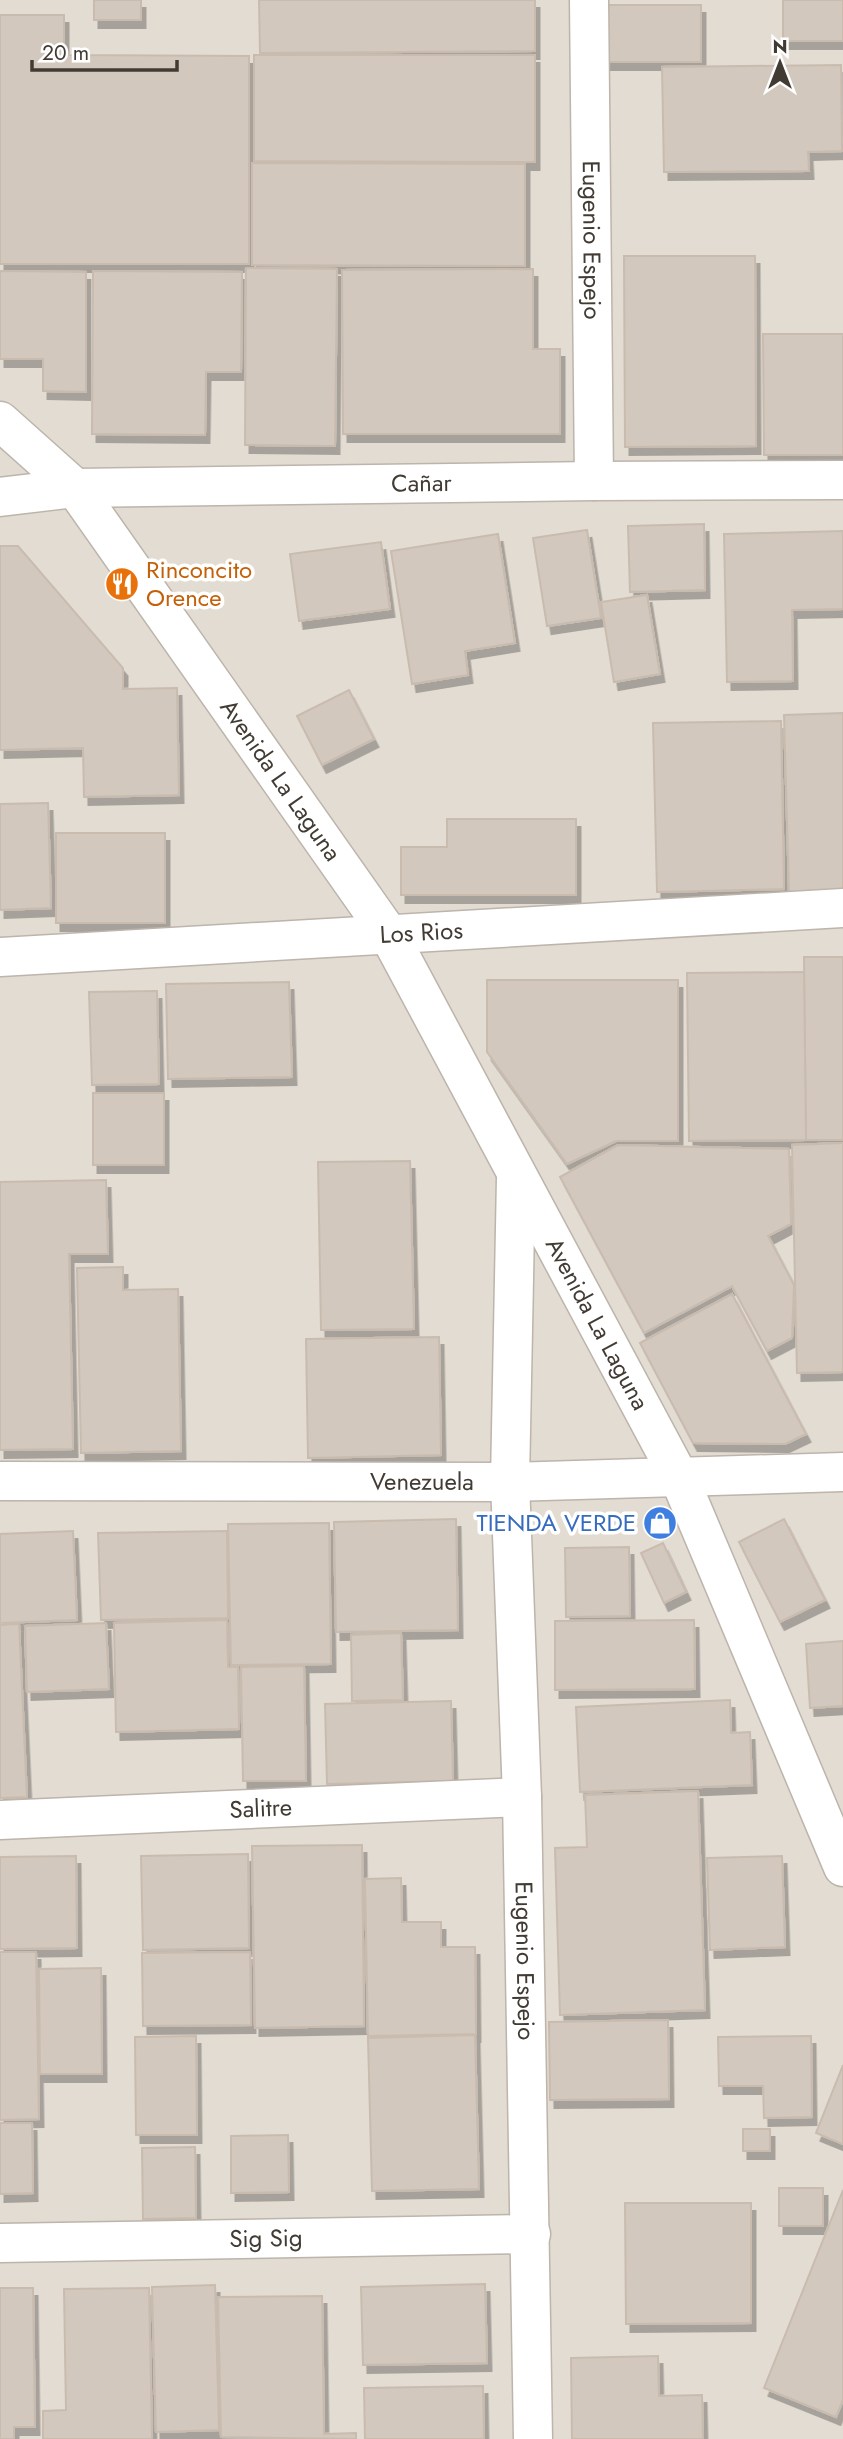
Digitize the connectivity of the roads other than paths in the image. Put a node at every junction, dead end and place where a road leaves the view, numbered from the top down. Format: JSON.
{"nodes":[{"id":1,"x":589,"y":0,"type":"edge"},
{"id":2,"x":0,"y":421,"type":"edge"},
{"id":3,"x":843,"y":480,"type":"edge"},
{"id":4,"x":594,"y":481,"type":"junction"},
{"id":5,"x":75,"y":488,"type":"junction"},
{"id":6,"x":0,"y":497,"type":"edge"},
{"id":7,"x":843,"y":908,"type":"edge"},
{"id":8,"x":388,"y":933,"type":"junction"},
{"id":9,"x":0,"y":957,"type":"edge"},
{"id":10,"x":516,"y":1175,"type":"junction"},
{"id":11,"x":843,"y":1472,"type":"edge"},
{"id":12,"x":678,"y":1475,"type":"junction"},
{"id":13,"x":0,"y":1480,"type":"edge"},
{"id":14,"x":510,"y":1482,"type":"junction"},
{"id":15,"x":522,"y":1797,"type":"junction"},
{"id":16,"x":0,"y":1820,"type":"edge"},
{"id":17,"x":843,"y":1867,"type":"edge"},
{"id":18,"x":530,"y":2234,"type":"junction"},
{"id":19,"x":0,"y":2243,"type":"edge"},
{"id":20,"x":533,"y":2439,"type":"edge"}],
"edges":[{"from":1,"to":4,"type":"street","name":"Eugenio Espejo"},
{"from":2,"to":5,"type":"street","name":"Avenida La Laguna"},
{"from":3,"to":4,"type":"street","name":"Cañar"},
{"from":4,"to":5,"type":"street","name":"Cañar"},
{"from":5,"to":6,"type":"street","name":"Cañar"},
{"from":5,"to":8,"type":"street","name":"Avenida La Laguna"},
{"from":7,"to":8,"type":"street","name":"Los Rios"},
{"from":8,"to":9,"type":"street","name":"Los Rios"},
{"from":8,"to":10,"type":"street","name":"Avenida La Laguna"},
{"from":10,"to":12,"type":"street","name":"Avenida La Laguna"},
{"from":10,"to":14,"type":"street","name":"Avenida La Laguna"},
{"from":11,"to":12,"type":"street","name":"Venezuela"},
{"from":12,"to":14,"type":"street","name":"Venezuela"},
{"from":12,"to":17,"type":"street","name":"Avenida La Laguna"},
{"from":13,"to":14,"type":"street","name":"Venezuela"},
{"from":14,"to":15,"type":"street","name":"Eugenio Espejo"},
{"from":15,"to":16,"type":"street","name":"Salitre"},
{"from":15,"to":18,"type":"street","name":"Eugenio Espejo"},
{"from":18,"to":19,"type":"street","name":"Sig Sig"},
{"from":18,"to":20,"type":"street","name":"Eugenio Espejo"}]}
